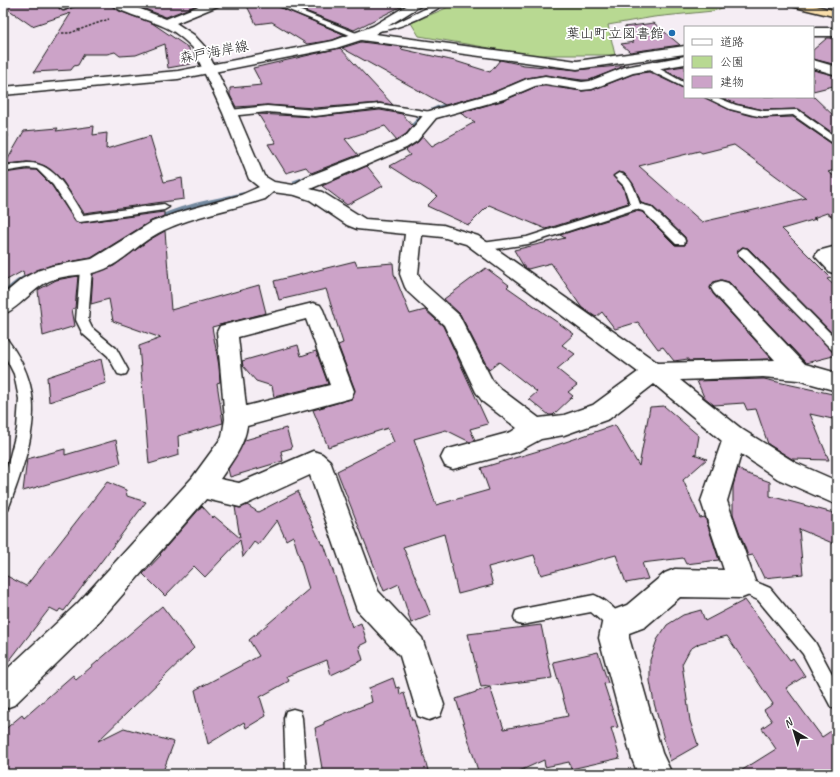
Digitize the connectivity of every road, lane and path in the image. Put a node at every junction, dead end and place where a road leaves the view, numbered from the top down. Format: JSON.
{"nodes":[{"id":1,"x":6,"y":3,"type":"edge"},
{"id":2,"x":78,"y":3,"type":"edge"},
{"id":3,"x":216,"y":3,"type":"edge"},
{"id":4,"x":275,"y":3,"type":"edge"},
{"id":5,"x":419,"y":3,"type":"edge"},
{"id":6,"x":442,"y":3,"type":"edge"},
{"id":7,"x":791,"y":3,"type":"edge"},
{"id":8,"x":3,"y":4,"type":"edge"},
{"id":9,"x":124,"y":7,"type":"edge"},
{"id":10,"x":63,"y":8,"type":"dead end"},
{"id":11,"x":837,"y":14,"type":"edge"},
{"id":12,"x":168,"y":22,"type":"junction"},
{"id":13,"x":377,"y":29,"type":"junction"},
{"id":14,"x":814,"y":32,"type":"edge"},
{"id":15,"x":837,"y":32,"type":"edge"},
{"id":16,"x":62,"y":33,"type":"dead end"},
{"id":17,"x":360,"y":36,"type":"junction"},
{"id":18,"x":684,"y":50,"type":"edge"},
{"id":19,"x":684,"y":60,"type":"edge"},
{"id":20,"x":814,"y":64,"type":"edge"},
{"id":21,"x":650,"y":66,"type":"junction"},
{"id":22,"x":210,"y":70,"type":"junction"},
{"id":23,"x":837,"y":71,"type":"edge"},
{"id":24,"x":684,"y":85,"type":"edge"},
{"id":25,"x":3,"y":91,"type":"edge"},
{"id":26,"x":711,"y":98,"type":"edge"},
{"id":27,"x":230,"y":113,"type":"junction"},
{"id":28,"x":426,"y":114,"type":"junction"},
{"id":29,"x":3,"y":133,"type":"edge"},
{"id":30,"x":3,"y":136,"type":"edge"},
{"id":31,"x":836,"y":141,"type":"dead end"},
{"id":32,"x":3,"y":169,"type":"edge"},
{"id":33,"x":619,"y":176,"type":"dead end"},
{"id":34,"x":270,"y":187,"type":"junction"},
{"id":35,"x":296,"y":190,"type":"junction"},
{"id":36,"x":636,"y":206,"type":"junction"},
{"id":37,"x":164,"y":207,"type":"dead end"},
{"id":38,"x":414,"y":229,"type":"junction"},
{"id":39,"x":680,"y":241,"type":"dead end"},
{"id":40,"x":482,"y":247,"type":"junction"},
{"id":41,"x":743,"y":252,"type":"dead end"},
{"id":42,"x":837,"y":252,"type":"edge"},
{"id":43,"x":837,"y":267,"type":"edge"},
{"id":44,"x":86,"y":269,"type":"junction"},
{"id":45,"x":721,"y":288,"type":"dead end"},
{"id":46,"x":6,"y":300,"type":"edge"},
{"id":47,"x":3,"y":342,"type":"edge"},
{"id":48,"x":837,"y":348,"type":"edge"},
{"id":49,"x":122,"y":370,"type":"dead end"},
{"id":50,"x":798,"y":371,"type":"junction"},
{"id":51,"x":654,"y":372,"type":"junction"},
{"id":52,"x":837,"y":382,"type":"edge"},
{"id":53,"x":236,"y":419,"type":"junction"},
{"id":54,"x":536,"y":429,"type":"junction"},
{"id":55,"x":735,"y":437,"type":"junction"},
{"id":56,"x":453,"y":458,"type":"dead end"},
{"id":57,"x":201,"y":486,"type":"junction"},
{"id":58,"x":837,"y":493,"type":"edge"},
{"id":59,"x":3,"y":504,"type":"edge"},
{"id":60,"x":742,"y":584,"type":"junction"},
{"id":61,"x":522,"y":617,"type":"dead end"},
{"id":62,"x":616,"y":623,"type":"junction"},
{"id":63,"x":3,"y":694,"type":"edge"},
{"id":64,"x":837,"y":701,"type":"edge"},
{"id":65,"x":429,"y":705,"type":"dead end"},
{"id":66,"x":293,"y":718,"type":"dead end"},
{"id":67,"x":296,"y":774,"type":"edge"},
{"id":68,"x":656,"y":774,"type":"edge"}],
"edges":[{"from":1,"to":8,"type":"lane"},
{"from":2,"to":10,"type":"lane"},
{"from":3,"to":12,"type":"street"},
{"from":4,"to":17,"type":"lane"},
{"from":5,"to":13,"type":"street","name":"森戸海岸線"},
{"from":6,"to":13,"type":"lane"},
{"from":7,"to":11,"type":"highway"},
{"from":9,"to":12,"type":"street"},
{"from":9,"to":16,"type":"path"},
{"from":12,"to":22,"type":"street"},
{"from":13,"to":17,"type":"street","name":"森戸海岸線"},
{"from":14,"to":15,"type":"street"},
{"from":17,"to":18,"type":"street"},
{"from":17,"to":22,"type":"street","name":"森戸海岸線"},
{"from":19,"to":21,"type":"street"},
{"from":20,"to":23,"type":"street"},
{"from":21,"to":24,"type":"lane"},
{"from":21,"to":28,"type":"street"},
{"from":22,"to":25,"type":"street","name":"森戸海岸線"},
{"from":22,"to":27,"type":"street"},
{"from":26,"to":31,"type":"lane"},
{"from":27,"to":28,"type":"lane"},
{"from":27,"to":34,"type":"street"},
{"from":28,"to":35,"type":"street"},
{"from":29,"to":30,"type":"lane"},
{"from":32,"to":37,"type":"lane"},
{"from":33,"to":36,"type":"lane"},
{"from":34,"to":35,"type":"street"},
{"from":34,"to":44,"type":"street"},
{"from":35,"to":38,"type":"street"},
{"from":36,"to":39,"type":"lane"},
{"from":36,"to":40,"type":"lane"},
{"from":38,"to":40,"type":"street"},
{"from":38,"to":54,"type":"street"},
{"from":40,"to":51,"type":"street"},
{"from":41,"to":48,"type":"lane"},
{"from":42,"to":43,"type":"street"},
{"from":44,"to":46,"type":"street"},
{"from":44,"to":49,"type":"lane"},
{"from":45,"to":50,"type":"street"},
{"from":47,"to":59,"type":"lane"},
{"from":50,"to":51,"type":"street"},
{"from":50,"to":52,"type":"street"},
{"from":51,"to":54,"type":"street"},
{"from":51,"to":55,"type":"street"},
{"from":53,"to":53,"type":"street"},
{"from":53,"to":57,"type":"street"},
{"from":54,"to":56,"type":"street"},
{"from":55,"to":58,"type":"street"},
{"from":55,"to":60,"type":"street"},
{"from":57,"to":63,"type":"street"},
{"from":57,"to":65,"type":"street"},
{"from":60,"to":62,"type":"street"},
{"from":60,"to":64,"type":"lane"},
{"from":61,"to":62,"type":"lane"},
{"from":62,"to":68,"type":"street"},
{"from":66,"to":67,"type":"lane"}]}
